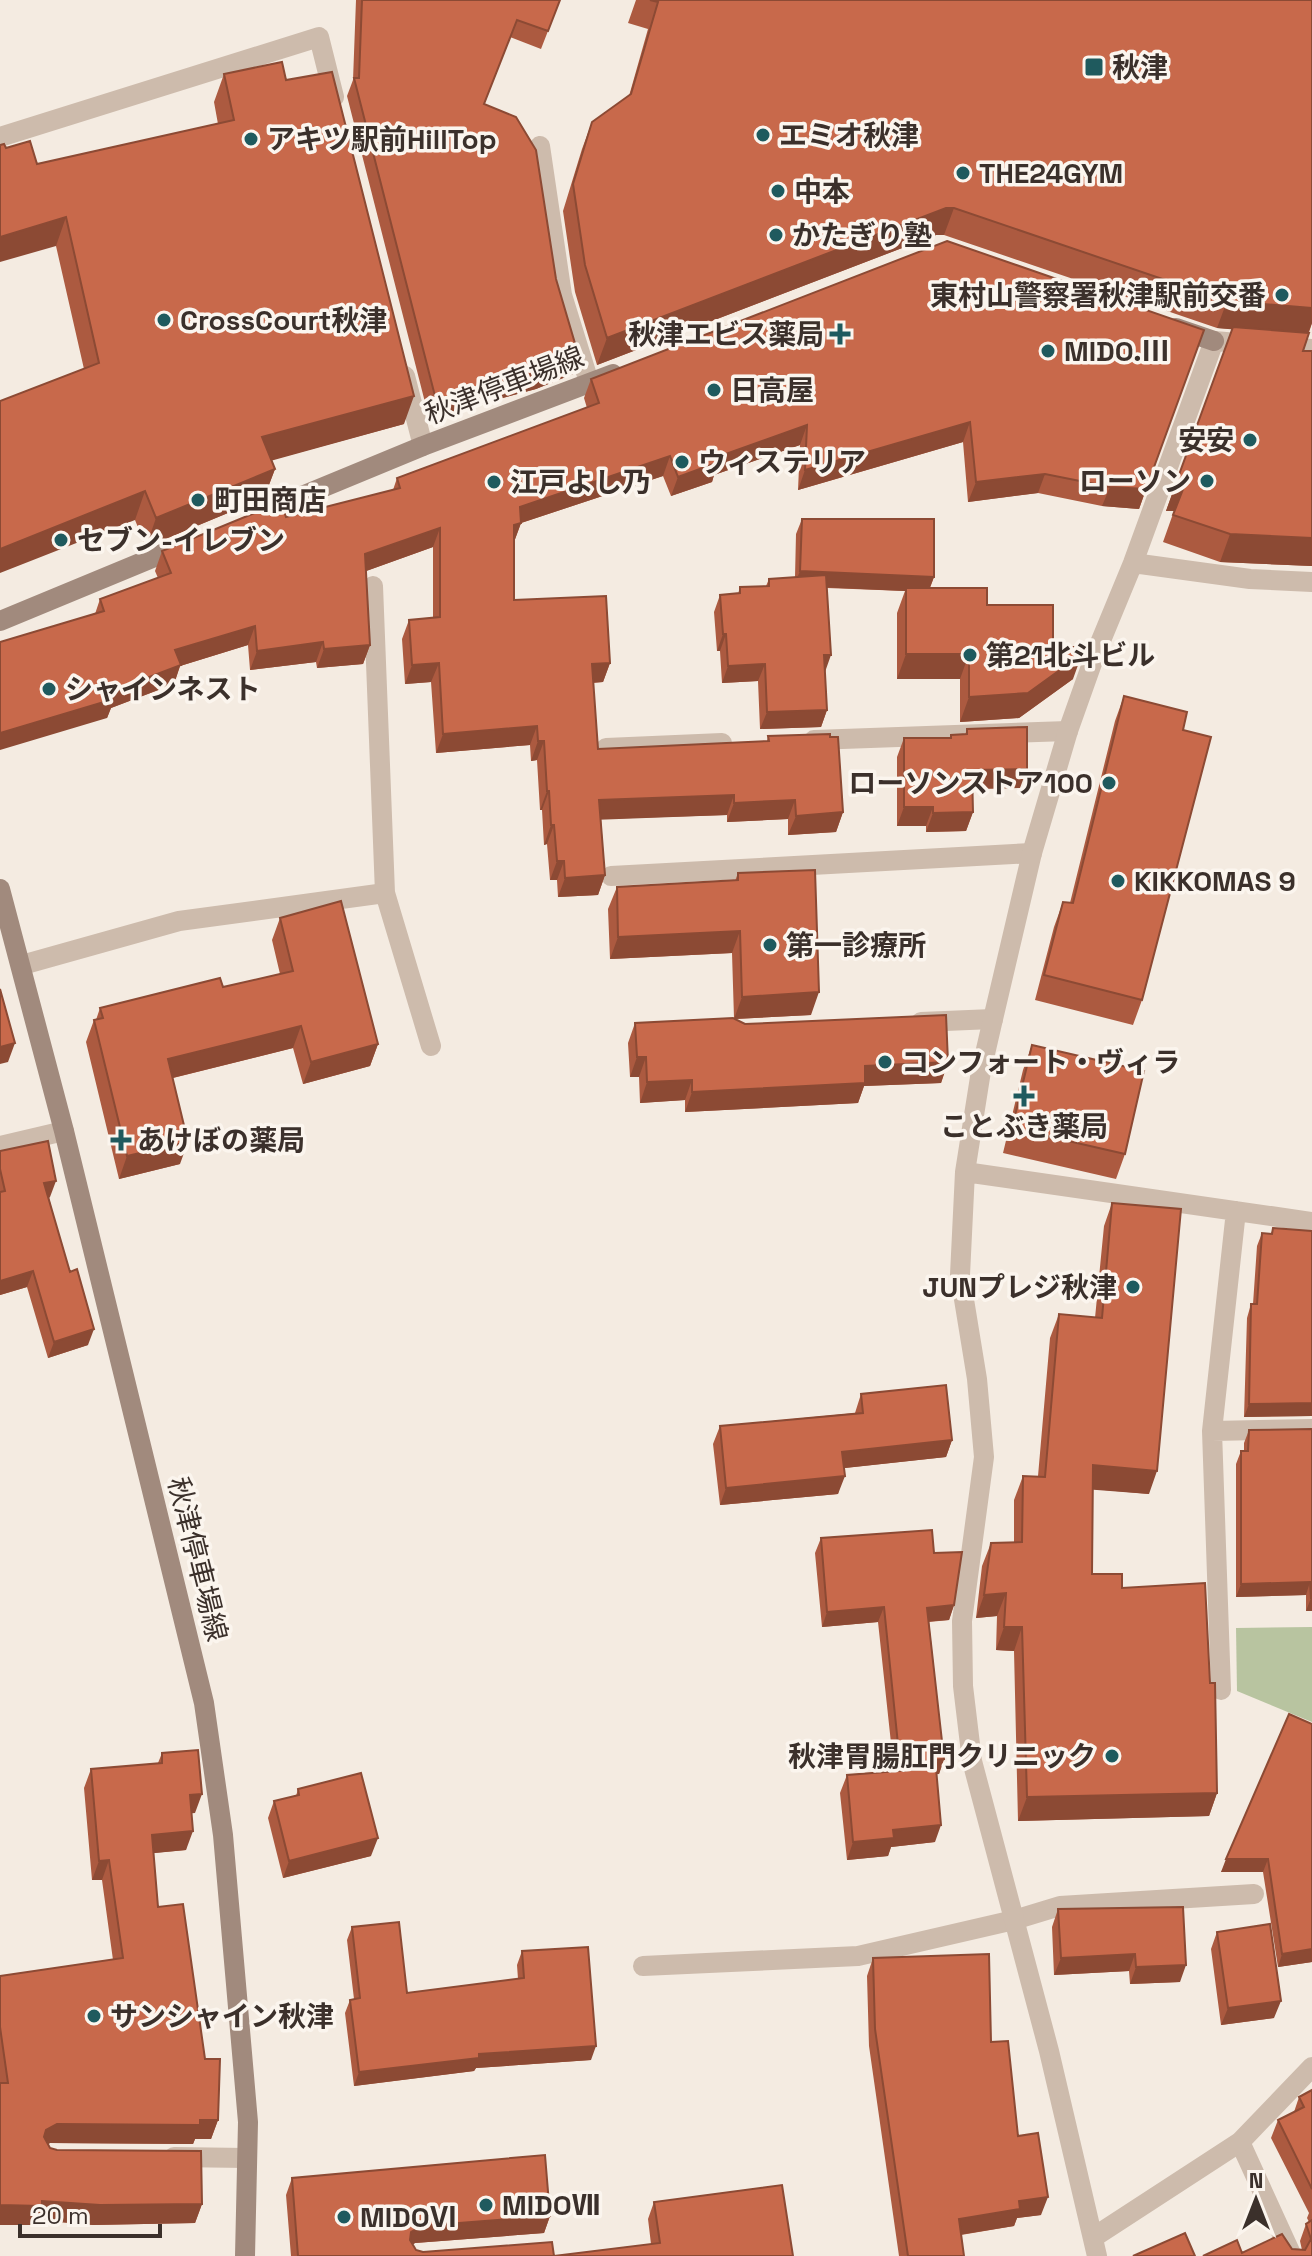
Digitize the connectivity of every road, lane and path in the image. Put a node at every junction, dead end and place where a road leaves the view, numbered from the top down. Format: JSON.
{"nodes":[{"id":1,"x":338,"y":113,"type":"edge"},
{"id":2,"x":0,"y":137,"type":"edge"},
{"id":3,"x":540,"y":146,"type":"dead end"},
{"id":4,"x":1154,"y":321,"type":"edge"},
{"id":5,"x":1214,"y":341,"type":"junction"},
{"id":6,"x":1312,"y":349,"type":"edge"},
{"id":7,"x":400,"y":355,"type":"edge"},
{"id":8,"x":631,"y":367,"type":"edge"},
{"id":9,"x":589,"y":382,"type":"junction"},
{"id":10,"x":423,"y":446,"type":"junction"},
{"id":11,"x":235,"y":524,"type":"edge"},
{"id":12,"x":206,"y":536,"type":"edge"},
{"id":13,"x":1133,"y":563,"type":"junction"},
{"id":14,"x":1312,"y":582,"type":"edge"},
{"id":15,"x":373,"y":586,"type":"dead end"},
{"id":16,"x":0,"y":621,"type":"edge"},
{"id":17,"x":1068,"y":731,"type":"junction"},
{"id":18,"x":797,"y":741,"type":"edge"},
{"id":19,"x":749,"y":742,"type":"edge"},
{"id":20,"x":606,"y":748,"type":"edge"},
{"id":21,"x":1032,"y":853,"type":"junction"},
{"id":22,"x":611,"y":876,"type":"dead end"},
{"id":23,"x":0,"y":889,"type":"edge"},
{"id":24,"x":385,"y":893,"type":"junction"},
{"id":25,"x":22,"y":965,"type":"junction"},
{"id":26,"x":993,"y":1019,"type":"junction"},
{"id":27,"x":903,"y":1023,"type":"edge"},
{"id":28,"x":431,"y":1046,"type":"dead end"},
{"id":29,"x":64,"y":1131,"type":"junction"},
{"id":30,"x":0,"y":1146,"type":"edge"},
{"id":31,"x":965,"y":1172,"type":"junction"},
{"id":32,"x":1236,"y":1211,"type":"junction"},
{"id":33,"x":1312,"y":1222,"type":"edge"},
{"id":34,"x":1312,"y":1429,"type":"edge"},
{"id":35,"x":1212,"y":1431,"type":"junction"},
{"id":36,"x":1221,"y":1690,"type":"dead end"},
{"id":37,"x":1254,"y":1894,"type":"dead end"},
{"id":38,"x":1014,"y":1920,"type":"junction"},
{"id":39,"x":643,"y":1966,"type":"dead end"},
{"id":40,"x":1312,"y":2067,"type":"edge"},
{"id":41,"x":1240,"y":2142,"type":"junction"},
{"id":42,"x":156,"y":2157,"type":"edge"},
{"id":43,"x":246,"y":2158,"type":"junction"},
{"id":44,"x":1096,"y":2247,"type":"edge"},
{"id":45,"x":245,"y":2256,"type":"edge"},
{"id":46,"x":1292,"y":2256,"type":"edge"}],
"edges":[{"from":1,"to":2,"type":"street"},
{"from":3,"to":9,"type":"street"},
{"from":4,"to":5,"type":"main road"},
{"from":5,"to":6,"type":"street"},
{"from":5,"to":13,"type":"street"},
{"from":7,"to":10,"type":"street"},
{"from":8,"to":9,"type":"main road","name":"秋津停車場線"},
{"from":9,"to":10,"type":"main road","name":"秋津停車場線"},
{"from":10,"to":11,"type":"main road","name":"秋津停車場線"},
{"from":12,"to":16,"type":"main road"},
{"from":13,"to":14,"type":"street"},
{"from":13,"to":17,"type":"street"},
{"from":15,"to":24,"type":"street"},
{"from":17,"to":18,"type":"street"},
{"from":17,"to":21,"type":"street"},
{"from":19,"to":20,"type":"street"},
{"from":21,"to":22,"type":"street"},
{"from":21,"to":26,"type":"street"},
{"from":23,"to":25,"type":"main road","name":"秋津停車場線"},
{"from":24,"to":25,"type":"street"},
{"from":24,"to":28,"type":"street"},
{"from":25,"to":29,"type":"main road","name":"秋津停車場線"},
{"from":26,"to":27,"type":"street"},
{"from":26,"to":31,"type":"street"},
{"from":29,"to":30,"type":"street"},
{"from":29,"to":43,"type":"main road","name":"秋津停車場線"},
{"from":31,"to":32,"type":"street"},
{"from":31,"to":38,"type":"street"},
{"from":32,"to":33,"type":"street"},
{"from":32,"to":35,"type":"street"},
{"from":34,"to":35,"type":"street"},
{"from":35,"to":36,"type":"street"},
{"from":37,"to":38,"type":"street"},
{"from":38,"to":39,"type":"street"},
{"from":38,"to":44,"type":"street"},
{"from":40,"to":41,"type":"street"},
{"from":41,"to":44,"type":"street"},
{"from":41,"to":46,"type":"street"},
{"from":42,"to":43,"type":"street"},
{"from":43,"to":45,"type":"main road","name":"秋津停車場線"}]}
